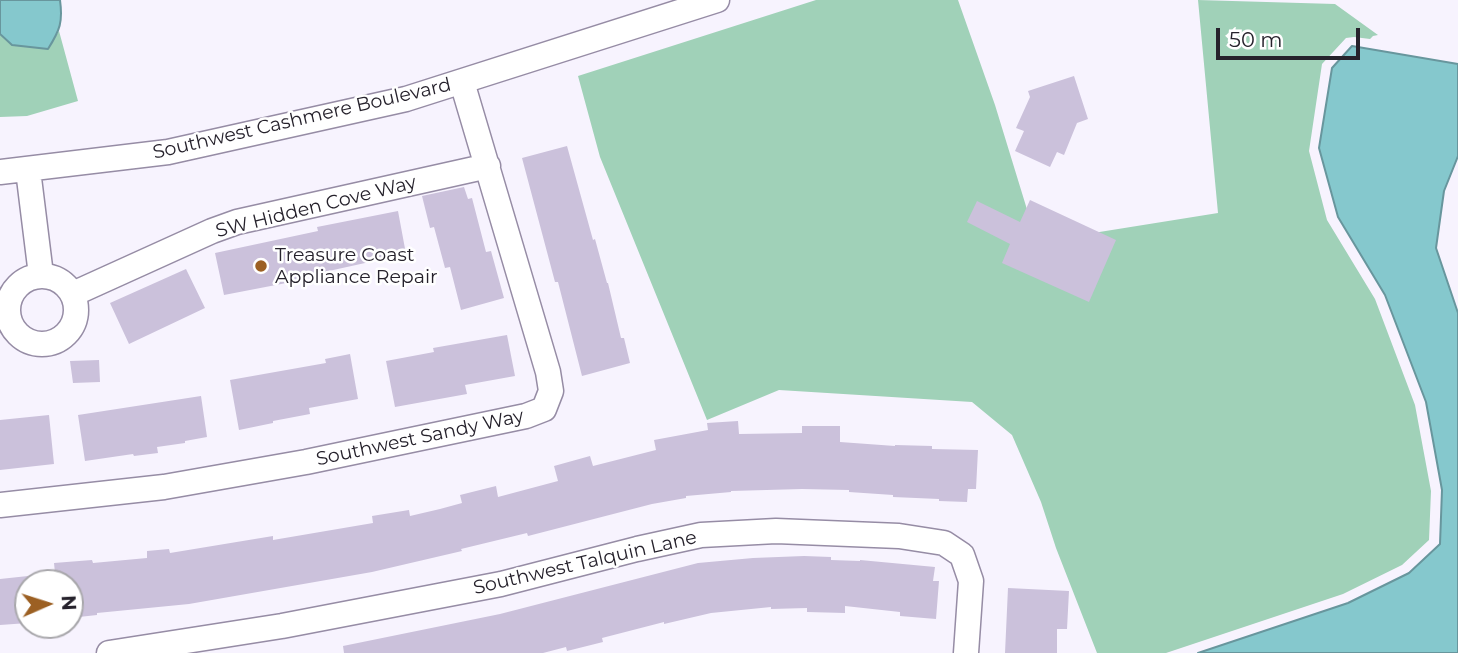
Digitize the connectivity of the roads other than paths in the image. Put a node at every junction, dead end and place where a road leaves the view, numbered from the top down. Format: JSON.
{"nodes":[{"id":1,"x":717,"y":0,"type":"edge"},
{"id":2,"x":462,"y":82,"type":"junction"},
{"id":3,"x":488,"y":166,"type":"junction"},
{"id":4,"x":28,"y":170,"type":"junction"},
{"id":5,"x":0,"y":172,"type":"edge"},
{"id":6,"x":41,"y":275,"type":"junction"},
{"id":7,"x":73,"y":294,"type":"junction"},
{"id":8,"x":4,"y":309,"type":"edge"},
{"id":9,"x":0,"y":505,"type":"edge"},
{"id":10,"x":109,"y":653,"type":"edge"},
{"id":11,"x":966,"y":653,"type":"edge"}],
"edges":[{"from":1,"to":2,"type":"street","name":"Southwest Cashmere Boulevard"},
{"from":2,"to":3,"type":"street","name":"Southwest Sandy Way"},
{"from":2,"to":4,"type":"street","name":"Southwest Cashmere Boulevard"},
{"from":3,"to":7,"type":"street","name":"SW Hidden Cove Way"},
{"from":3,"to":9,"type":"street","name":"Southwest Sandy Way"},
{"from":4,"to":5,"type":"street","name":"Southwest Cashmere Boulevard"},
{"from":4,"to":6,"type":"street"},
{"from":6,"to":7,"type":"street"},
{"from":6,"to":8,"type":"street"},
{"from":7,"to":8,"type":"street"},
{"from":10,"to":11,"type":"street","name":"Southwest Talquin Lane"}]}
